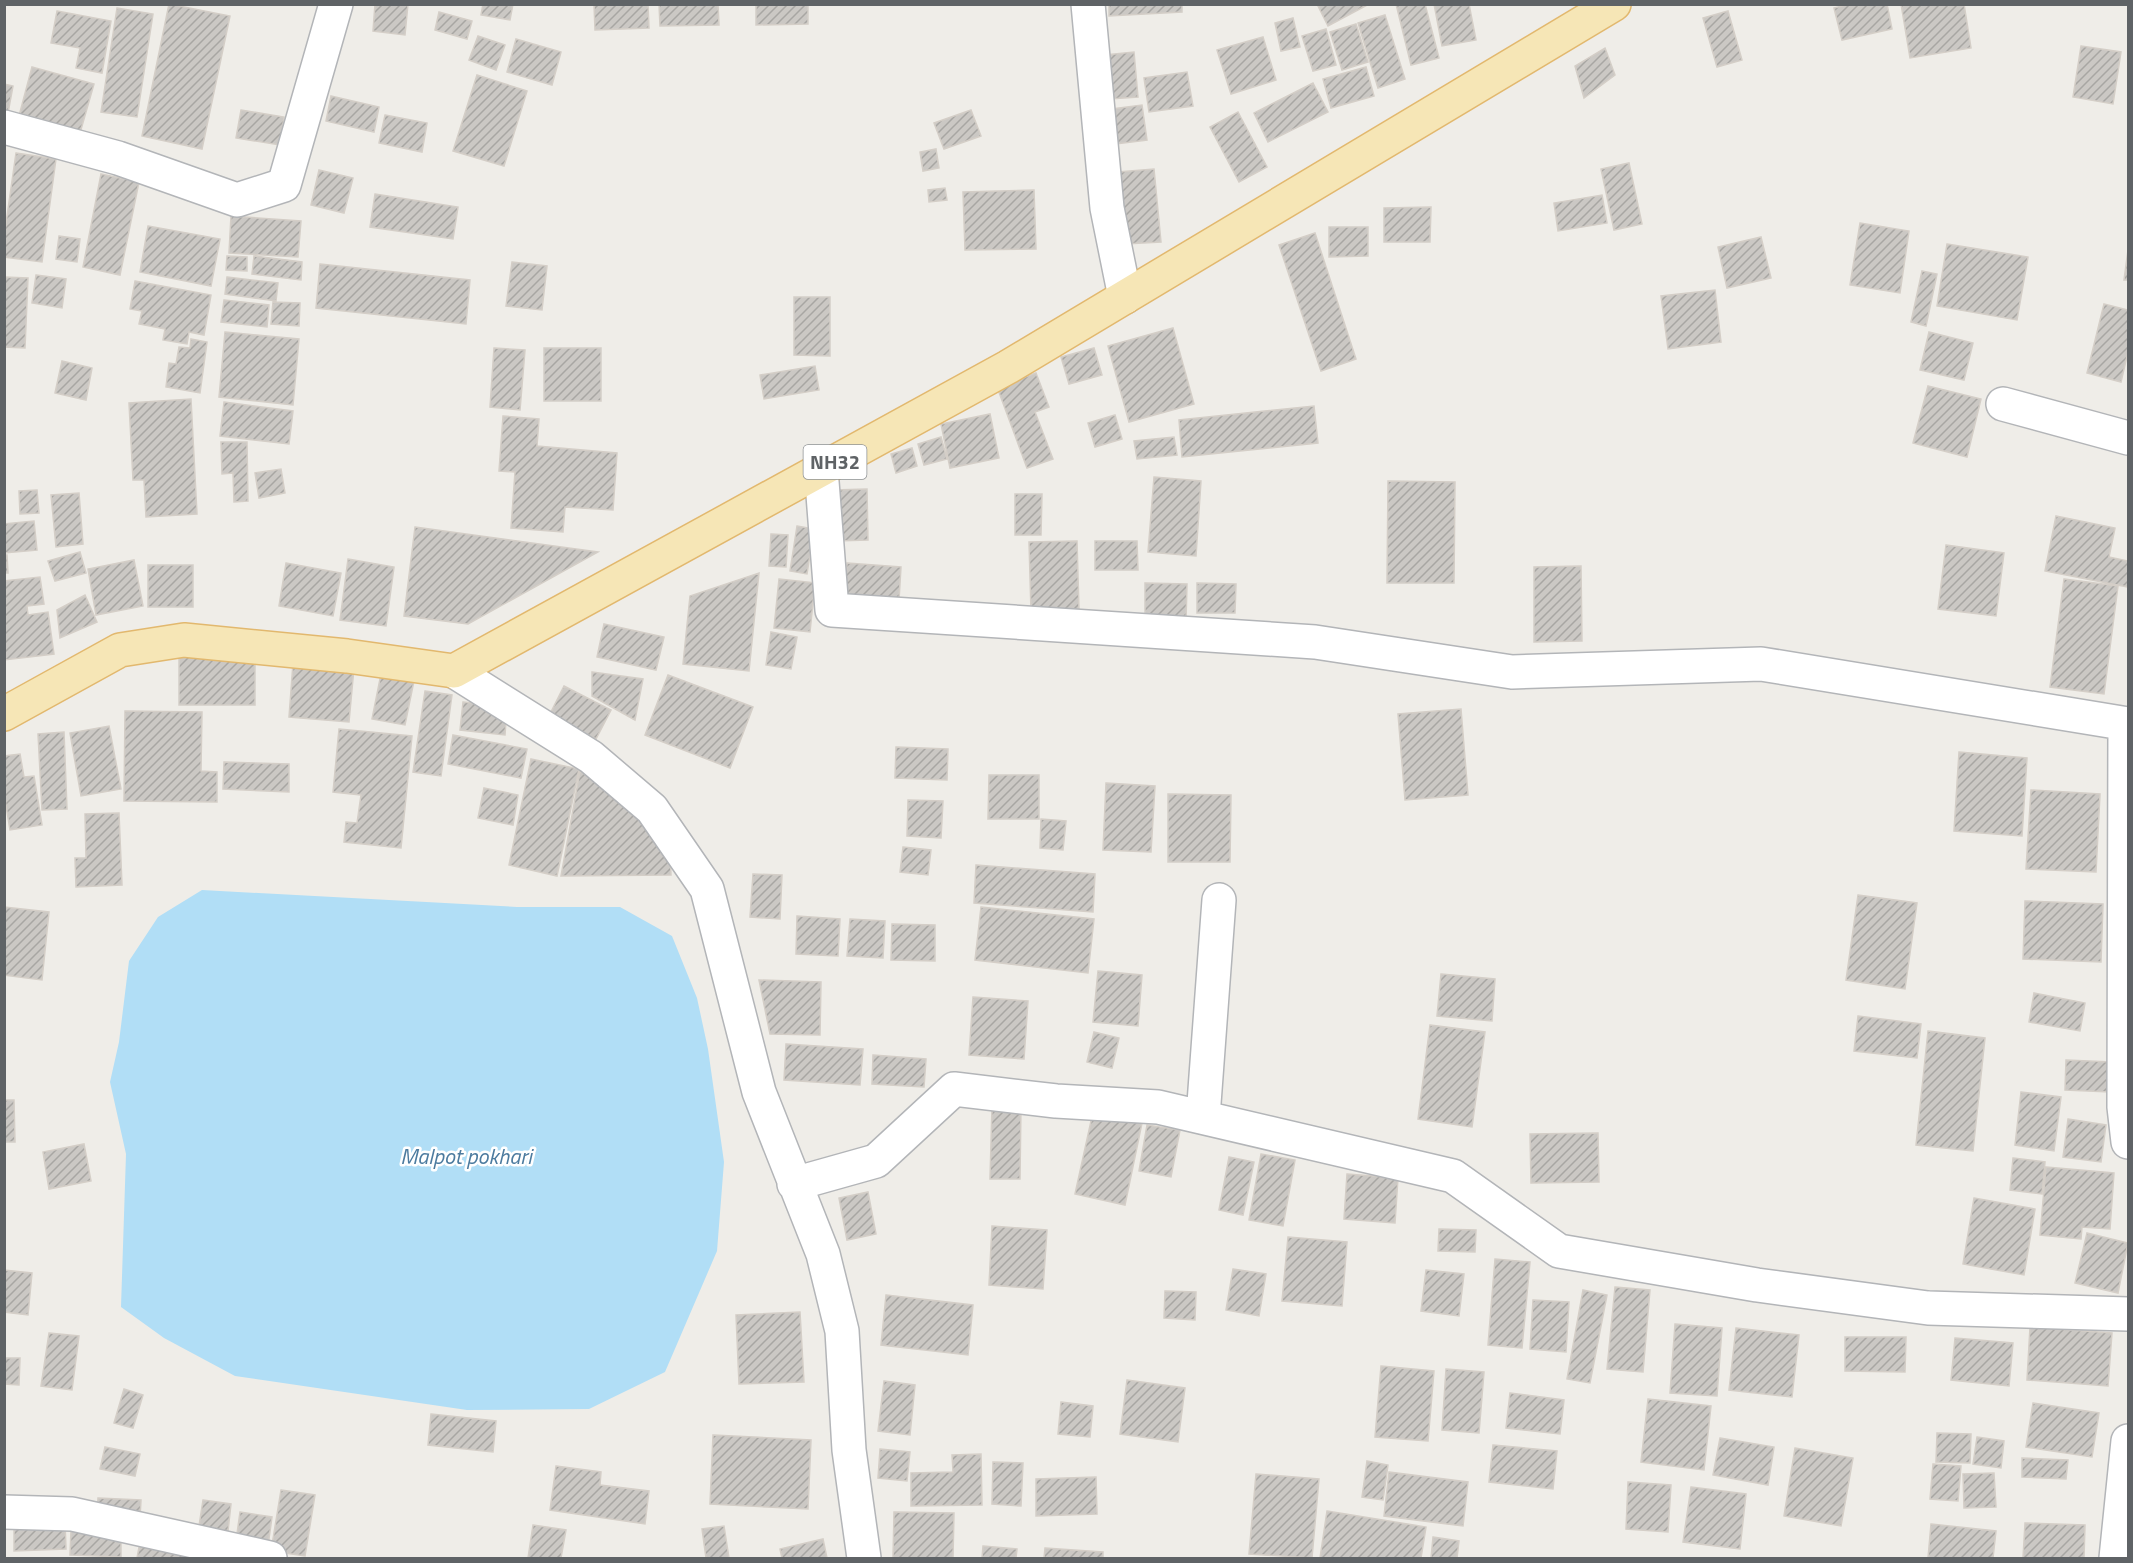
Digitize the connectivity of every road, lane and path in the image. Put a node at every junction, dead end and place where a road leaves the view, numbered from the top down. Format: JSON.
{"nodes":[{"id":1,"x":336,"y":4,"type":"edge"},
{"id":2,"x":1088,"y":4,"type":"edge"},
{"id":3,"x":1614,"y":4,"type":"edge"},
{"id":4,"x":4,"y":127,"type":"edge"},
{"id":5,"x":1125,"y":297,"type":"junction"},
{"id":6,"x":2003,"y":404,"type":"dead end"},
{"id":7,"x":2128,"y":438,"type":"edge"},
{"id":8,"x":821,"y":470,"type":"junction"},
{"id":9,"x":454,"y":671,"type":"junction"},
{"id":10,"x":4,"y":714,"type":"edge"},
{"id":11,"x":2127,"y":724,"type":"edge"},
{"id":12,"x":1219,"y":900,"type":"dead end"},
{"id":13,"x":1203,"y":1118,"type":"junction"},
{"id":14,"x":2128,"y":1142,"type":"edge"},
{"id":15,"x":794,"y":1184,"type":"junction"},
{"id":16,"x":2128,"y":1314,"type":"edge"},
{"id":17,"x":2128,"y":1441,"type":"edge"},
{"id":18,"x":4,"y":1512,"type":"edge"},
{"id":19,"x":270,"y":1558,"type":"edge"},
{"id":20,"x":864,"y":1558,"type":"edge"},
{"id":21,"x":2116,"y":1558,"type":"edge"}],
"edges":[{"from":1,"to":4,"type":"street"},
{"from":2,"to":5,"type":"street"},
{"from":3,"to":5,"type":"main road","number":"NH32"},
{"from":5,"to":8,"type":"main road","number":"NH32"},
{"from":6,"to":7,"type":"street"},
{"from":8,"to":9,"type":"main road","number":"NH32"},
{"from":8,"to":11,"type":"street"},
{"from":9,"to":10,"type":"main road"},
{"from":9,"to":15,"type":"street"},
{"from":11,"to":14,"type":"street"},
{"from":12,"to":13,"type":"street"},
{"from":13,"to":15,"type":"street"},
{"from":13,"to":16,"type":"street"},
{"from":15,"to":20,"type":"street"},
{"from":17,"to":21,"type":"street"},
{"from":18,"to":19,"type":"street"}]}
